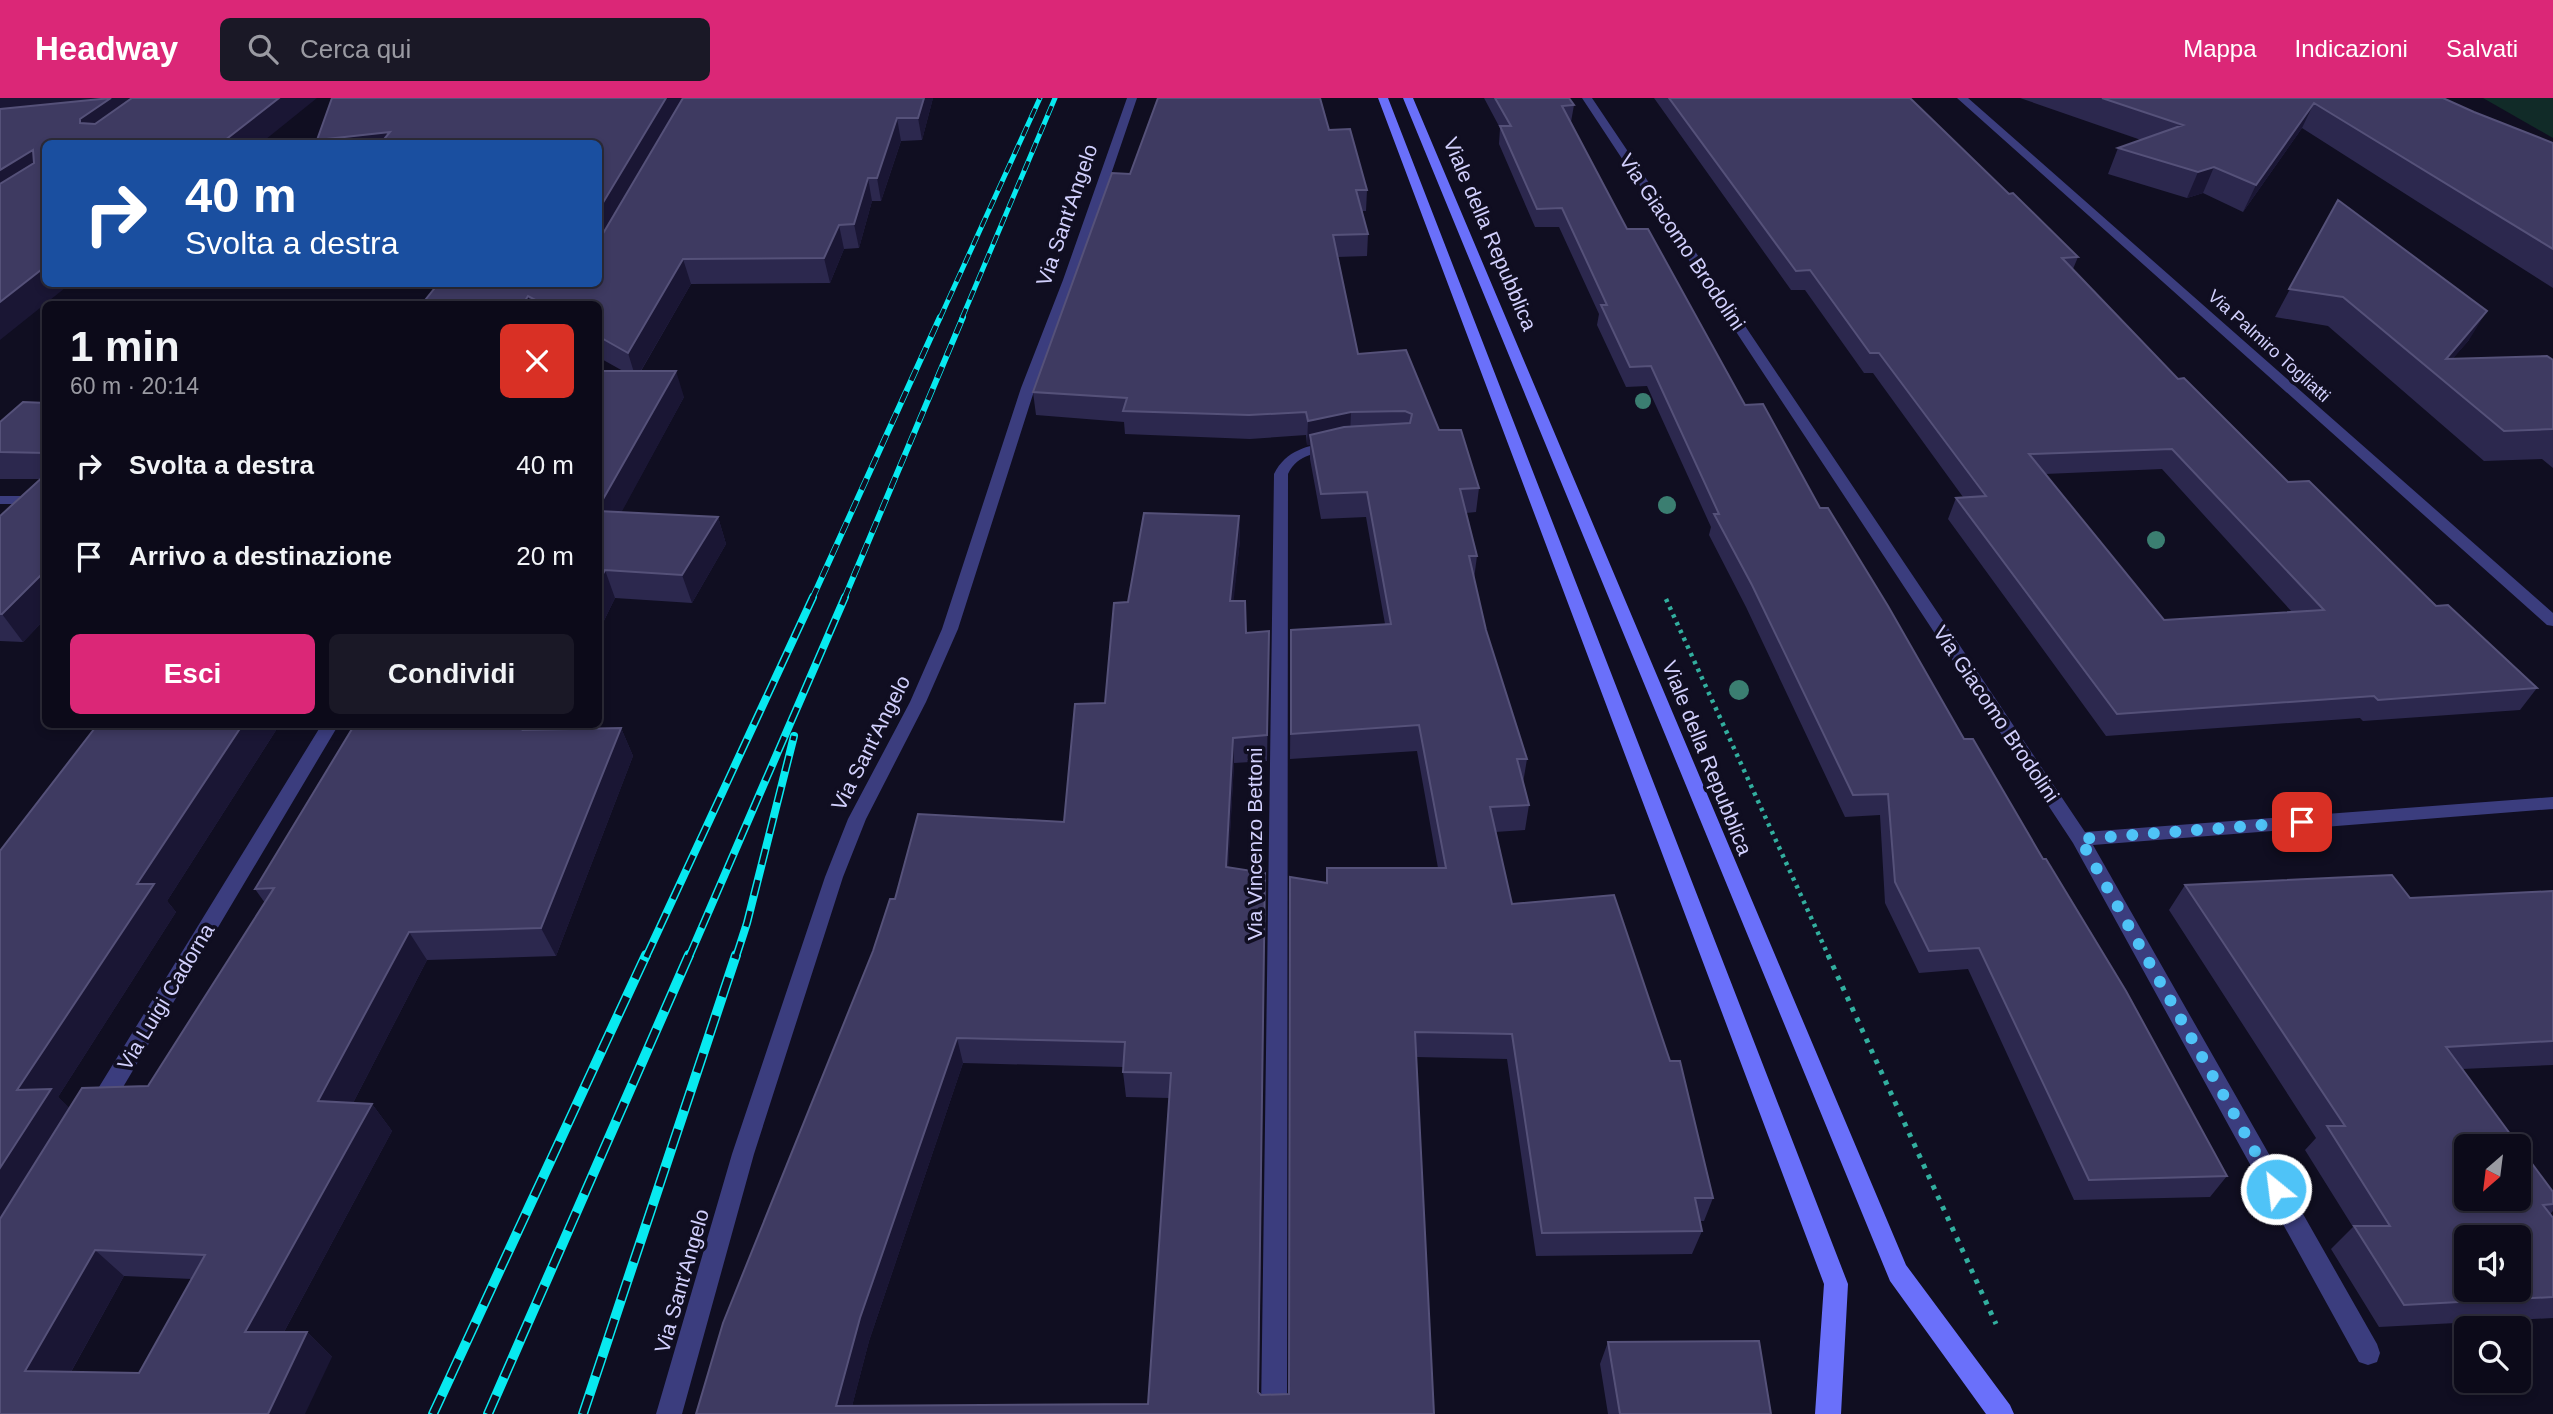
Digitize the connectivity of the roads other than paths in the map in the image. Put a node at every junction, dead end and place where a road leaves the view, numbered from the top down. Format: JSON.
{"nodes":[{"id":1,"x":1132,"y":98,"type":"edge"},
{"id":2,"x":1383,"y":98,"type":"edge"},
{"id":3,"x":1408,"y":98,"type":"edge"},
{"id":4,"x":1587,"y":98,"type":"edge"},
{"id":5,"x":1962,"y":98,"type":"edge"},
{"id":6,"x":1352,"y":445,"type":"edge"},
{"id":7,"x":0,"y":500,"type":"edge"},
{"id":8,"x":42,"y":500,"type":"edge"},
{"id":9,"x":2553,"y":621,"type":"edge"},
{"id":10,"x":329,"y":728,"type":"edge"},
{"id":11,"x":2553,"y":803,"type":"edge"},
{"id":12,"x":2080,"y":839,"type":"junction"},
{"id":13,"x":86,"y":1128,"type":"edge"},
{"id":14,"x":2368,"y":1353,"type":"dead end"},
{"id":15,"x":669,"y":1414,"type":"edge"},
{"id":16,"x":1273,"y":1414,"type":"edge"},
{"id":17,"x":1828,"y":1414,"type":"edge"},
{"id":18,"x":2001,"y":1414,"type":"edge"}],
"edges":[{"from":1,"to":15,"type":"street","name":"Via Sant'Angelo"},
{"from":2,"to":17,"type":"street"},
{"from":3,"to":18,"type":"street","name":"Viale della Repubblica"},
{"from":4,"to":12,"type":"street","name":"Via Giacomo Brodolini"},
{"from":5,"to":9,"type":"street","name":"Via Palmiro Togliatti"},
{"from":6,"to":16,"type":"street","name":"Via Vincenzo Bettoni"},
{"from":7,"to":8,"type":"street"},
{"from":10,"to":13,"type":"street","name":"Via Luigi Cadorna"},
{"from":11,"to":12,"type":"street"},
{"from":12,"to":14,"type":"street","name":"Via Giacomo Brodolini"}]}
